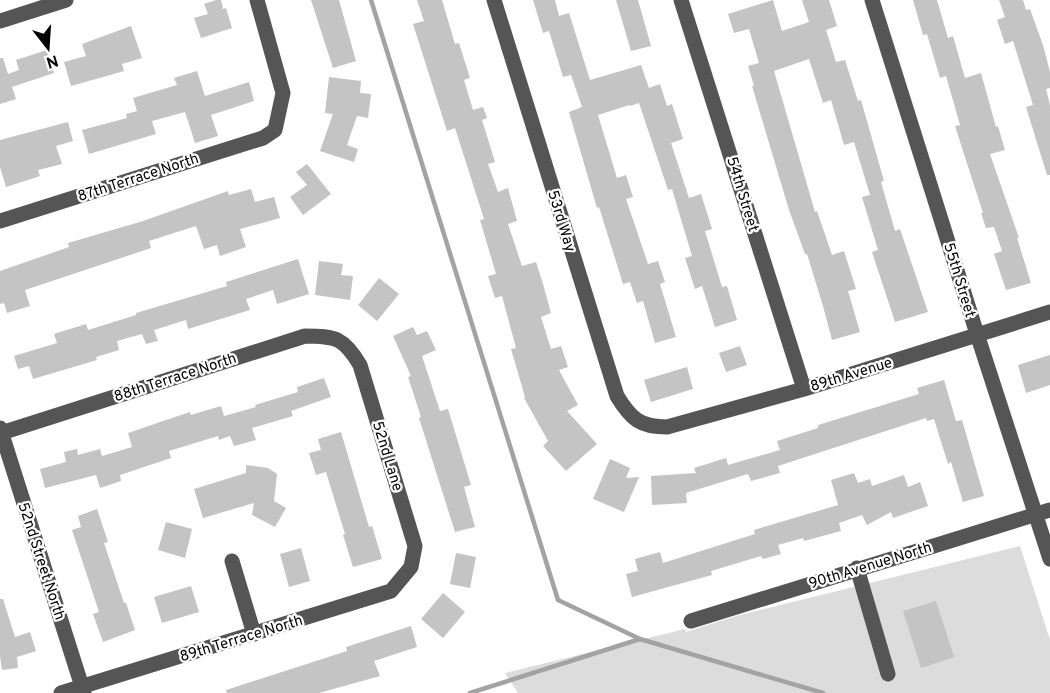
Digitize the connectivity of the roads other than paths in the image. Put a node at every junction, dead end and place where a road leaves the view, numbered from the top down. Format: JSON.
{"nodes":[{"id":1,"x":66,"y":0,"type":"edge"},
{"id":2,"x":257,"y":0,"type":"edge"},
{"id":3,"x":494,"y":0,"type":"edge"},
{"id":4,"x":681,"y":0,"type":"edge"},
{"id":5,"x":872,"y":0,"type":"edge"},
{"id":6,"x":0,"y":21,"type":"edge"},
{"id":7,"x":0,"y":221,"type":"edge"},
{"id":8,"x":1050,"y":312,"type":"edge"},
{"id":9,"x":976,"y":334,"type":"junction"},
{"id":10,"x":349,"y":346,"type":"joint"},
{"id":11,"x":804,"y":388,"type":"junction"},
{"id":12,"x":650,"y":428,"type":"joint"},
{"id":13,"x":1,"y":430,"type":"edge"},
{"id":14,"x":1043,"y":512,"type":"edge"},
{"id":15,"x":1050,"y":559,"type":"edge"},
{"id":16,"x":232,"y":561,"type":"dead end"},
{"id":17,"x":411,"y":567,"type":"joint"},
{"id":18,"x":857,"y":568,"type":"junction"},
{"id":19,"x":691,"y":621,"type":"dead end"},
{"id":20,"x":254,"y":634,"type":"junction"},
{"id":21,"x":888,"y":674,"type":"dead end"},
{"id":22,"x":83,"y":690,"type":"edge"},
{"id":23,"x":61,"y":693,"type":"edge"}],
"edges":[{"from":1,"to":6,"type":"street"},
{"from":2,"to":7,"type":"street","name":"87th Terrace North"},
{"from":3,"to":12,"type":"street","name":"53rd Way"},
{"from":4,"to":11,"type":"street","name":"54th Street"},
{"from":5,"to":9,"type":"street","name":"55th Street"},
{"from":8,"to":9,"type":"street","name":"89th Avenue"},
{"from":9,"to":11,"type":"street","name":"89th Avenue"},
{"from":9,"to":14,"type":"street","name":"55th Street"},
{"from":10,"to":13,"type":"street","name":"88th Terrace North"},
{"from":10,"to":17,"type":"street","name":"52nd Lane"},
{"from":11,"to":12,"type":"street","name":"89th Avenue"},
{"from":13,"to":22,"type":"street","name":"52nd Street North"},
{"from":14,"to":15,"type":"street","name":"55th Street"},
{"from":14,"to":18,"type":"street","name":"90th Avenue North"},
{"from":16,"to":20,"type":"street"},
{"from":17,"to":20,"type":"street","name":"89th Terrace North"},
{"from":18,"to":19,"type":"street","name":"90th Avenue North"},
{"from":18,"to":21,"type":"street"},
{"from":20,"to":22,"type":"street","name":"89th Terrace North"},
{"from":22,"to":23,"type":"street","name":"89th Terrace North"}]}
